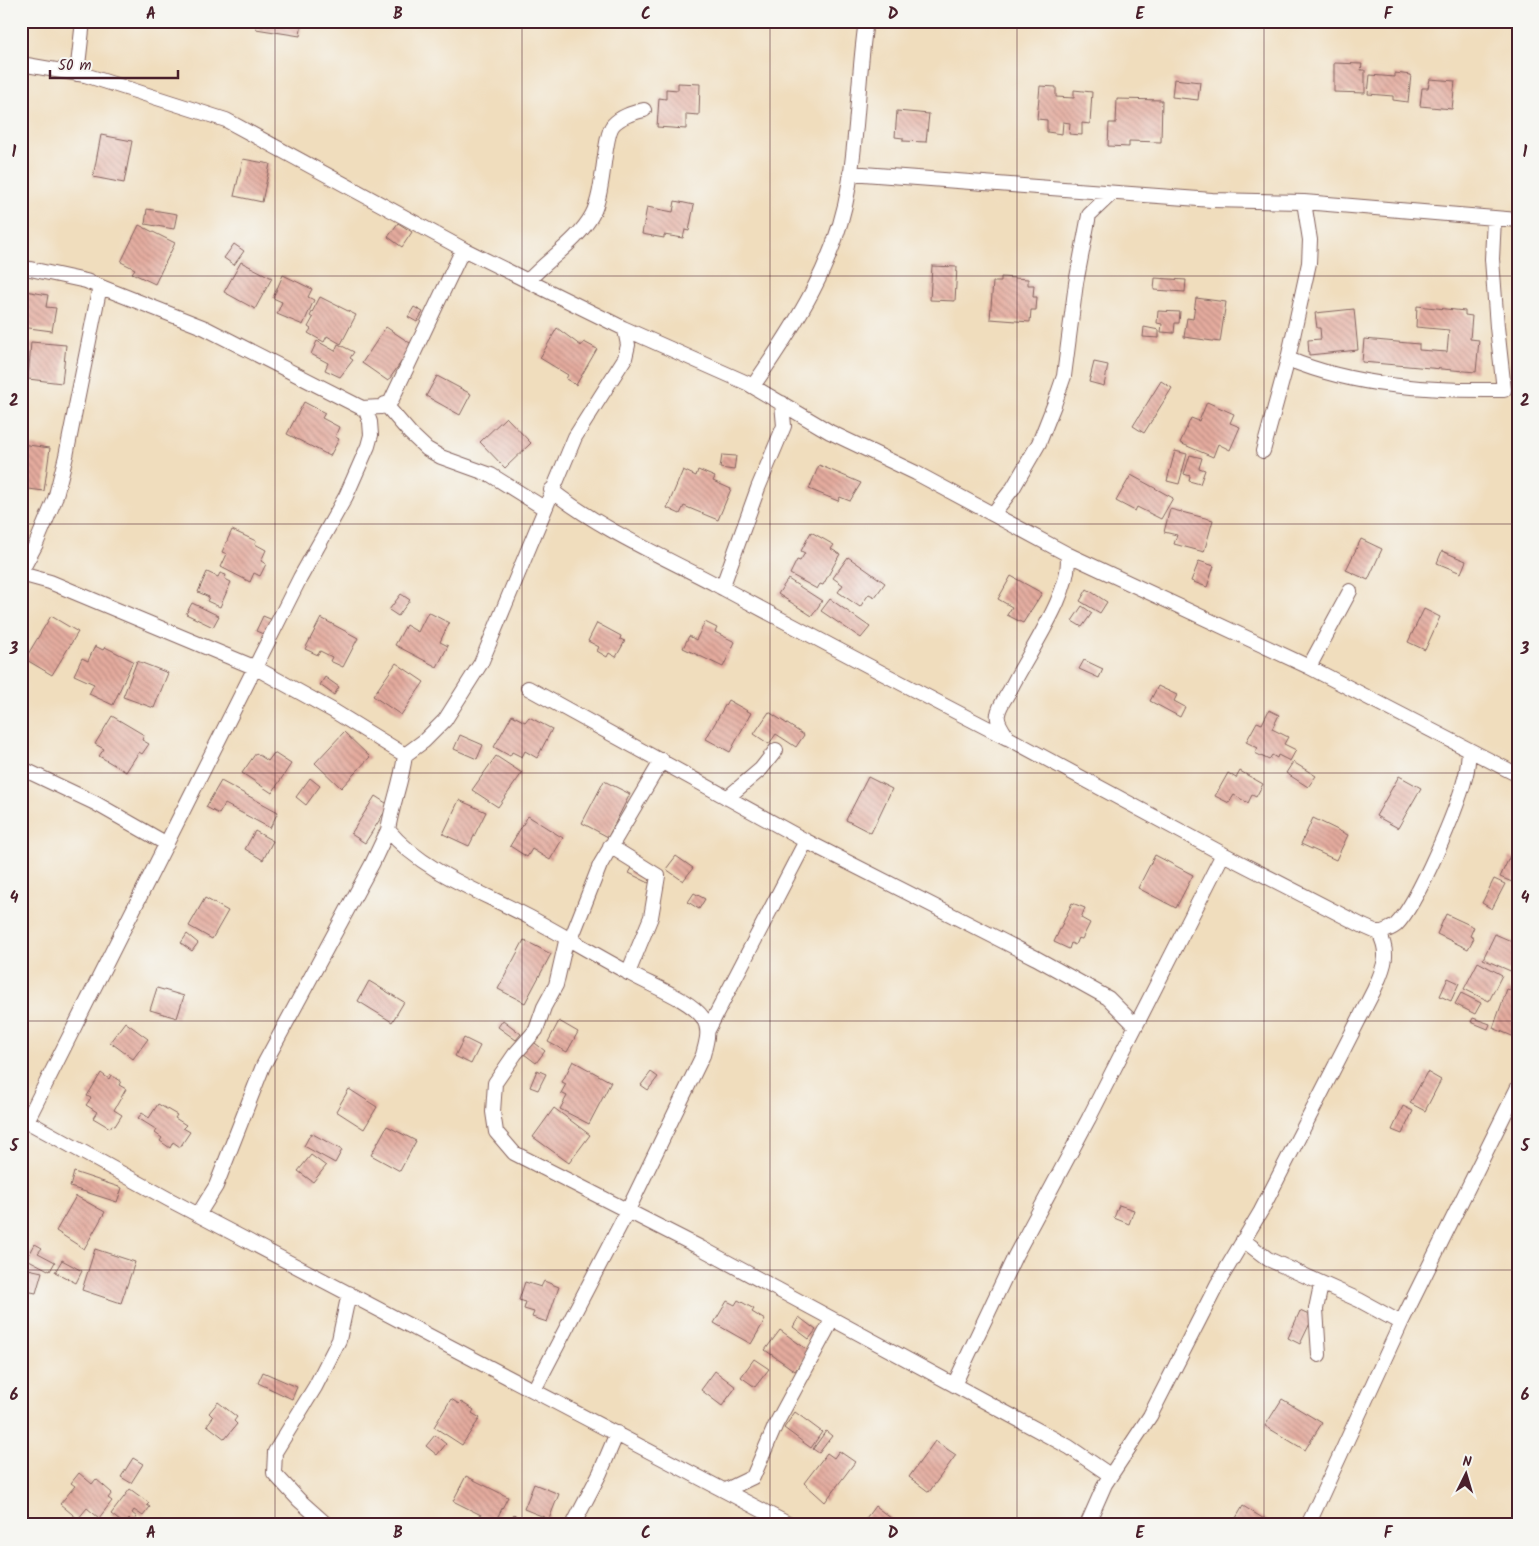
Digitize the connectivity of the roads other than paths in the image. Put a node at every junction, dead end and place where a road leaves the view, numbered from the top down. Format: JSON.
{"nodes":[{"id":1,"x":84,"y":21,"type":"edge"},
{"id":2,"x":866,"y":21,"type":"edge"},
{"id":3,"x":21,"y":64,"type":"edge"},
{"id":4,"x":77,"y":74,"type":"junction"},
{"id":5,"x":644,"y":110,"type":"dead end"},
{"id":6,"x":850,"y":173,"type":"junction"},
{"id":7,"x":1112,"y":193,"type":"junction"},
{"id":8,"x":1304,"y":202,"type":"junction"},
{"id":9,"x":1494,"y":218,"type":"junction"},
{"id":10,"x":1518,"y":220,"type":"edge"},
{"id":11,"x":464,"y":249,"type":"junction"},
{"id":12,"x":21,"y":267,"type":"edge"},
{"id":13,"x":528,"y":281,"type":"junction"},
{"id":14,"x":100,"y":286,"type":"junction"},
{"id":15,"x":625,"y":330,"type":"junction"},
{"id":16,"x":1288,"y":359,"type":"junction"},
{"id":17,"x":753,"y":386,"type":"junction"},
{"id":18,"x":782,"y":403,"type":"junction"},
{"id":19,"x":385,"y":404,"type":"junction"},
{"id":20,"x":365,"y":408,"type":"junction"},
{"id":21,"x":1263,"y":451,"type":"dead end"},
{"id":22,"x":552,"y":490,"type":"junction"},
{"id":23,"x":544,"y":508,"type":"junction"},
{"id":24,"x":993,"y":514,"type":"junction"},
{"id":25,"x":1067,"y":554,"type":"junction"},
{"id":26,"x":21,"y":573,"type":"edge"},
{"id":27,"x":722,"y":588,"type":"junction"},
{"id":28,"x":1350,"y":591,"type":"dead end"},
{"id":29,"x":1309,"y":667,"type":"junction"},
{"id":30,"x":256,"y":668,"type":"junction"},
{"id":31,"x":528,"y":688,"type":"dead end"},
{"id":32,"x":1008,"y":738,"type":"junction"},
{"id":33,"x":776,"y":750,"type":"dead end"},
{"id":34,"x":1469,"y":751,"type":"junction"},
{"id":35,"x":405,"y":755,"type":"junction"},
{"id":36,"x":662,"y":760,"type":"junction"},
{"id":37,"x":21,"y":768,"type":"edge"},
{"id":38,"x":1518,"y":775,"type":"edge"},
{"id":39,"x":727,"y":798,"type":"junction"},
{"id":40,"x":388,"y":830,"type":"junction"},
{"id":41,"x":806,"y":840,"type":"junction"},
{"id":42,"x":167,"y":844,"type":"junction"},
{"id":43,"x":610,"y":846,"type":"junction"},
{"id":44,"x":1223,"y":854,"type":"junction"},
{"id":45,"x":1379,"y":933,"type":"junction"},
{"id":46,"x":569,"y":938,"type":"junction"},
{"id":47,"x":628,"y":973,"type":"junction"},
{"id":48,"x":1135,"y":1025,"type":"junction"},
{"id":49,"x":708,"y":1030,"type":"junction"},
{"id":50,"x":1518,"y":1087,"type":"edge"},
{"id":51,"x":24,"y":1120,"type":"edge"},
{"id":52,"x":628,"y":1210,"type":"junction"},
{"id":53,"x":198,"y":1215,"type":"junction"},
{"id":54,"x":1243,"y":1240,"type":"junction"},
{"id":55,"x":1321,"y":1285,"type":"junction"},
{"id":56,"x":349,"y":1293,"type":"junction"},
{"id":57,"x":832,"y":1320,"type":"junction"},
{"id":58,"x":1401,"y":1323,"type":"junction"},
{"id":59,"x":1319,"y":1355,"type":"dead end"},
{"id":60,"x":954,"y":1385,"type":"junction"},
{"id":61,"x":534,"y":1390,"type":"junction"},
{"id":62,"x":617,"y":1433,"type":"junction"},
{"id":63,"x":1110,"y":1475,"type":"junction"},
{"id":64,"x":726,"y":1490,"type":"junction"},
{"id":65,"x":761,"y":1509,"type":"junction"},
{"id":66,"x":327,"y":1525,"type":"edge"},
{"id":67,"x":573,"y":1525,"type":"edge"},
{"id":68,"x":764,"y":1525,"type":"edge"},
{"id":69,"x":790,"y":1525,"type":"edge"},
{"id":70,"x":1087,"y":1525,"type":"edge"},
{"id":71,"x":1308,"y":1525,"type":"edge"}],
"edges":[{"from":1,"to":4,"type":"street"},
{"from":2,"to":6,"type":"street"},
{"from":3,"to":4,"type":"street"},
{"from":4,"to":11,"type":"street"},
{"from":5,"to":13,"type":"street"},
{"from":6,"to":7,"type":"street"},
{"from":6,"to":17,"type":"street"},
{"from":7,"to":8,"type":"street"},
{"from":7,"to":24,"type":"street"},
{"from":8,"to":9,"type":"street"},
{"from":8,"to":16,"type":"street"},
{"from":9,"to":10,"type":"street"},
{"from":9,"to":16,"type":"street"},
{"from":11,"to":13,"type":"street"},
{"from":11,"to":19,"type":"street"},
{"from":12,"to":14,"type":"street"},
{"from":13,"to":15,"type":"street"},
{"from":14,"to":20,"type":"street"},
{"from":14,"to":26,"type":"street"},
{"from":15,"to":17,"type":"street"},
{"from":15,"to":22,"type":"street"},
{"from":16,"to":21,"type":"street"},
{"from":17,"to":18,"type":"street"},
{"from":18,"to":24,"type":"street"},
{"from":18,"to":27,"type":"street"},
{"from":19,"to":20,"type":"street"},
{"from":19,"to":23,"type":"street"},
{"from":20,"to":30,"type":"street"},
{"from":22,"to":23,"type":"street"},
{"from":22,"to":27,"type":"street"},
{"from":23,"to":35,"type":"street"},
{"from":24,"to":25,"type":"street"},
{"from":25,"to":29,"type":"street"},
{"from":25,"to":32,"type":"street"},
{"from":26,"to":30,"type":"street"},
{"from":27,"to":32,"type":"street"},
{"from":28,"to":29,"type":"street"},
{"from":29,"to":34,"type":"street"},
{"from":30,"to":35,"type":"street"},
{"from":30,"to":42,"type":"street"},
{"from":31,"to":36,"type":"street"},
{"from":32,"to":44,"type":"street"},
{"from":33,"to":39,"type":"street"},
{"from":34,"to":38,"type":"street"},
{"from":34,"to":45,"type":"street"},
{"from":35,"to":40,"type":"street"},
{"from":36,"to":39,"type":"street"},
{"from":36,"to":43,"type":"street"},
{"from":37,"to":42,"type":"street"},
{"from":39,"to":41,"type":"street"},
{"from":40,"to":46,"type":"street"},
{"from":40,"to":53,"type":"street"},
{"from":41,"to":48,"type":"street"},
{"from":41,"to":49,"type":"street"},
{"from":42,"to":51,"type":"street"},
{"from":43,"to":46,"type":"street"},
{"from":43,"to":47,"type":"street"},
{"from":44,"to":45,"type":"street"},
{"from":44,"to":48,"type":"street"},
{"from":45,"to":54,"type":"street"},
{"from":46,"to":47,"type":"street"},
{"from":46,"to":52,"type":"street"},
{"from":47,"to":49,"type":"street"},
{"from":48,"to":60,"type":"street"},
{"from":49,"to":52,"type":"street"},
{"from":50,"to":58,"type":"street"},
{"from":51,"to":53,"type":"street"},
{"from":52,"to":57,"type":"street"},
{"from":52,"to":61,"type":"street"},
{"from":53,"to":56,"type":"street"},
{"from":54,"to":55,"type":"street"},
{"from":54,"to":63,"type":"street"},
{"from":55,"to":58,"type":"street"},
{"from":55,"to":59,"type":"street"},
{"from":56,"to":61,"type":"street"},
{"from":56,"to":66,"type":"street"},
{"from":57,"to":60,"type":"street"},
{"from":57,"to":64,"type":"street"},
{"from":58,"to":71,"type":"street"},
{"from":60,"to":63,"type":"street"},
{"from":61,"to":62,"type":"street"},
{"from":62,"to":64,"type":"street"},
{"from":62,"to":67,"type":"street"},
{"from":63,"to":70,"type":"street"},
{"from":64,"to":65,"type":"street"},
{"from":65,"to":68,"type":"street"},
{"from":65,"to":69,"type":"street"}]}
